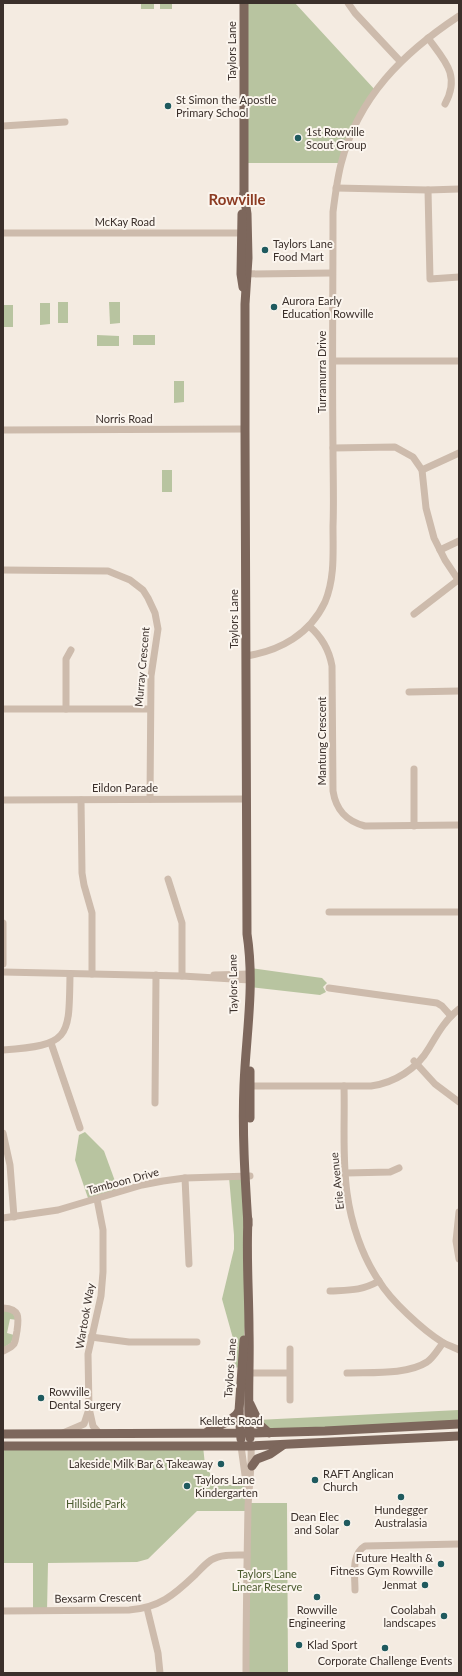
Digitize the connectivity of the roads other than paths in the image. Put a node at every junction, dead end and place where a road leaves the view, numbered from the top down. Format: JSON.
{"nodes":[{"id":1,"x":244,"y":3,"type":"edge"},
{"id":2,"x":348,"y":3,"type":"edge"},
{"id":3,"x":459,"y":16,"type":"edge"},
{"id":4,"x":428,"y":38,"type":"junction"},
{"id":5,"x":400,"y":61,"type":"junction"},
{"id":6,"x":445,"y":104,"type":"dead end"},
{"id":7,"x":65,"y":122,"type":"dead end"},
{"id":8,"x":3,"y":126,"type":"edge"},
{"id":9,"x":336,"y":188,"type":"junction"},
{"id":10,"x":459,"y":188,"type":"edge"},
{"id":11,"x":428,"y":190,"type":"junction"},
{"id":12,"x":3,"y":233,"type":"edge"},
{"id":13,"x":244,"y":233,"type":"junction"},
{"id":14,"x":332,"y":273,"type":"junction"},
{"id":15,"x":245,"y":274,"type":"junction"},
{"id":16,"x":459,"y":277,"type":"edge"},
{"id":17,"x":333,"y":361,"type":"junction"},
{"id":18,"x":459,"y":361,"type":"edge"},
{"id":19,"x":245,"y":429,"type":"junction"},
{"id":20,"x":3,"y":430,"type":"edge"},
{"id":21,"x":333,"y":448,"type":"junction"},
{"id":22,"x":459,"y":453,"type":"edge"},
{"id":23,"x":422,"y":470,"type":"junction"},
{"id":24,"x":459,"y":541,"type":"edge"},
{"id":25,"x":440,"y":550,"type":"junction"},
{"id":26,"x":3,"y":570,"type":"edge"},
{"id":27,"x":459,"y":581,"type":"edge"},
{"id":28,"x":414,"y":614,"type":"dead end"},
{"id":29,"x":308,"y":626,"type":"junction"},
{"id":30,"x":71,"y":650,"type":"dead end"},
{"id":31,"x":246,"y":656,"type":"junction"},
{"id":32,"x":459,"y":691,"type":"edge"},
{"id":33,"x":409,"y":692,"type":"dead end"},
{"id":34,"x":3,"y":709,"type":"edge"},
{"id":35,"x":66,"y":709,"type":"junction"},
{"id":36,"x":150,"y":709,"type":"junction"},
{"id":37,"x":414,"y":769,"type":"dead end"},
{"id":38,"x":150,"y":799,"type":"junction"},
{"id":39,"x":247,"y":799,"type":"junction"},
{"id":40,"x":3,"y":800,"type":"edge"},
{"id":41,"x":81,"y":800,"type":"junction"},
{"id":42,"x":459,"y":825,"type":"edge"},
{"id":43,"x":414,"y":826,"type":"junction"},
{"id":44,"x":168,"y":879,"type":"dead end"},
{"id":45,"x":329,"y":912,"type":"dead end"},
{"id":46,"x":459,"y":912,"type":"edge"},
{"id":47,"x":3,"y":923,"type":"edge"},
{"id":48,"x":3,"y":964,"type":"edge"},
{"id":49,"x":3,"y":972,"type":"edge"},
{"id":50,"x":70,"y":974,"type":"junction"},
{"id":51,"x":92,"y":974,"type":"junction"},
{"id":52,"x":156,"y":975,"type":"junction"},
{"id":53,"x":182,"y":976,"type":"junction"},
{"id":54,"x":247,"y":977,"type":"junction"},
{"id":55,"x":329,"y":988,"type":"dead end"},
{"id":56,"x":459,"y":1005,"type":"edge"},
{"id":57,"x":459,"y":1009,"type":"edge"},
{"id":58,"x":450,"y":1015,"type":"junction"},
{"id":59,"x":52,"y":1043,"type":"junction"},
{"id":60,"x":3,"y":1050,"type":"edge"},
{"id":61,"x":415,"y":1062,"type":"junction"},
{"id":62,"x":247,"y":1086,"type":"junction"},
{"id":63,"x":344,"y":1086,"type":"junction"},
{"id":64,"x":156,"y":1102,"type":"dead end"},
{"id":65,"x":459,"y":1102,"type":"edge"},
{"id":66,"x":80,"y":1128,"type":"dead end"},
{"id":67,"x":3,"y":1133,"type":"edge"},
{"id":68,"x":399,"y":1168,"type":"dead end"},
{"id":69,"x":346,"y":1173,"type":"junction"},
{"id":70,"x":247,"y":1176,"type":"junction"},
{"id":71,"x":185,"y":1178,"type":"junction"},
{"id":72,"x":97,"y":1199,"type":"junction"},
{"id":73,"x":459,"y":1212,"type":"edge"},
{"id":74,"x":14,"y":1217,"type":"junction"},
{"id":75,"x":3,"y":1218,"type":"edge"},
{"id":76,"x":459,"y":1260,"type":"edge"},
{"id":77,"x":189,"y":1264,"type":"dead end"},
{"id":78,"x":379,"y":1282,"type":"junction"},
{"id":79,"x":330,"y":1291,"type":"dead end"},
{"id":80,"x":3,"y":1308,"type":"edge"},
{"id":81,"x":91,"y":1337,"type":"junction"},
{"id":82,"x":197,"y":1342,"type":"dead end"},
{"id":83,"x":443,"y":1343,"type":"junction"},
{"id":84,"x":290,"y":1349,"type":"dead end"},
{"id":85,"x":3,"y":1350,"type":"edge"},
{"id":86,"x":459,"y":1350,"type":"edge"},
{"id":87,"x":245,"y":1373,"type":"junction"},
{"id":88,"x":289,"y":1373,"type":"junction"},
{"id":89,"x":347,"y":1373,"type":"dead end"},
{"id":90,"x":290,"y":1400,"type":"dead end"},
{"id":91,"x":248,"y":1401,"type":"junction"},
{"id":92,"x":89,"y":1408,"type":"junction"},
{"id":93,"x":239,"y":1411,"type":"junction"},
{"id":94,"x":459,"y":1424,"type":"edge"},
{"id":95,"x":205,"y":1433,"type":"junction"},
{"id":96,"x":240,"y":1433,"type":"junction"},
{"id":97,"x":250,"y":1433,"type":"junction"},
{"id":98,"x":269,"y":1433,"type":"junction"},
{"id":99,"x":3,"y":1434,"type":"edge"},
{"id":100,"x":60,"y":1434,"type":"junction"},
{"id":101,"x":100,"y":1434,"type":"junction"},
{"id":102,"x":459,"y":1436,"type":"edge"},
{"id":103,"x":283,"y":1445,"type":"junction"},
{"id":104,"x":3,"y":1446,"type":"edge"},
{"id":105,"x":242,"y":1446,"type":"junction"},
{"id":106,"x":251,"y":1446,"type":"junction"},
{"id":107,"x":252,"y":1466,"type":"junction"},
{"id":108,"x":249,"y":1489,"type":"junction"},
{"id":109,"x":459,"y":1544,"type":"edge"},
{"id":110,"x":247,"y":1555,"type":"junction"},
{"id":111,"x":355,"y":1590,"type":"dead end"},
{"id":112,"x":147,"y":1608,"type":"junction"},
{"id":113,"x":3,"y":1611,"type":"edge"},
{"id":114,"x":160,"y":1673,"type":"edge"},
{"id":115,"x":246,"y":1673,"type":"edge"}],
"edges":[{"from":1,"to":13,"type":"main road","name":"Taylors Lane"},
{"from":2,"to":5,"type":"street"},
{"from":3,"to":4,"type":"street","name":"Turramurra Drive"},
{"from":4,"to":5,"type":"street","name":"Turramurra Drive"},
{"from":4,"to":6,"type":"street"},
{"from":5,"to":9,"type":"street","name":"Turramurra Drive"},
{"from":7,"to":8,"type":"street"},
{"from":9,"to":11,"type":"street"},
{"from":9,"to":14,"type":"street","name":"Turramurra Drive"},
{"from":10,"to":11,"type":"street"},
{"from":11,"to":16,"type":"street"},
{"from":12,"to":13,"type":"street","name":"McKay Road"},
{"from":13,"to":15,"type":"main road","name":"Taylors Lane"},
{"from":14,"to":15,"type":"street"},
{"from":14,"to":17,"type":"street","name":"Turramurra Drive"},
{"from":15,"to":19,"type":"main road","name":"Taylors Lane"},
{"from":17,"to":18,"type":"street"},
{"from":17,"to":21,"type":"street","name":"Turramurra Drive"},
{"from":19,"to":20,"type":"street","name":"Norris Road"},
{"from":19,"to":31,"type":"main road","name":"Taylors Lane"},
{"from":21,"to":23,"type":"street"},
{"from":21,"to":29,"type":"street","name":"Turramurra Drive"},
{"from":22,"to":23,"type":"street"},
{"from":23,"to":25,"type":"street"},
{"from":24,"to":25,"type":"street"},
{"from":25,"to":27,"type":"street"},
{"from":26,"to":36,"type":"street","name":"Murray Crescent"},
{"from":27,"to":28,"type":"street"},
{"from":29,"to":31,"type":"street","name":"Turramurra Drive"},
{"from":29,"to":43,"type":"street","name":"Mantung Crescent"},
{"from":30,"to":35,"type":"street"},
{"from":31,"to":39,"type":"main road","name":"Taylors Lane"},
{"from":32,"to":33,"type":"street"},
{"from":34,"to":35,"type":"street"},
{"from":35,"to":36,"type":"street"},
{"from":36,"to":38,"type":"street","name":"Murray Crescent"},
{"from":37,"to":43,"type":"street"},
{"from":38,"to":39,"type":"street","name":"Eildon Parade"},
{"from":38,"to":41,"type":"street","name":"Eildon Parade"},
{"from":39,"to":54,"type":"main road","name":"Taylors Lane"},
{"from":40,"to":41,"type":"street","name":"Eildon Parade"},
{"from":41,"to":51,"type":"street"},
{"from":42,"to":43,"type":"street","name":"Mantung Crescent"},
{"from":44,"to":53,"type":"street"},
{"from":45,"to":46,"type":"street"},
{"from":47,"to":48,"type":"street"},
{"from":49,"to":50,"type":"street"},
{"from":50,"to":51,"type":"street"},
{"from":50,"to":59,"type":"street"},
{"from":51,"to":52,"type":"street"},
{"from":52,"to":53,"type":"street"},
{"from":52,"to":64,"type":"street"},
{"from":53,"to":54,"type":"street"},
{"from":54,"to":62,"type":"main road","name":"Taylors Lane"},
{"from":55,"to":58,"type":"street"},
{"from":56,"to":58,"type":"street"},
{"from":57,"to":58,"type":"street"},
{"from":58,"to":61,"type":"street"},
{"from":59,"to":60,"type":"street"},
{"from":59,"to":66,"type":"street"},
{"from":61,"to":63,"type":"street"},
{"from":61,"to":65,"type":"street"},
{"from":62,"to":63,"type":"street"},
{"from":62,"to":70,"type":"main road","name":"Taylors Lane"},
{"from":63,"to":69,"type":"street","name":"Erie Avenue"},
{"from":67,"to":74,"type":"street"},
{"from":68,"to":69,"type":"street"},
{"from":69,"to":78,"type":"street","name":"Erie Avenue"},
{"from":70,"to":71,"type":"street","name":"Tamboon Drive"},
{"from":70,"to":87,"type":"main road","name":"Taylors Lane"},
{"from":71,"to":72,"type":"street","name":"Tamboon Drive"},
{"from":71,"to":77,"type":"street"},
{"from":72,"to":74,"type":"street","name":"Tamboon Drive"},
{"from":72,"to":81,"type":"street","name":"Wartook Way"},
{"from":73,"to":76,"type":"street"},
{"from":74,"to":75,"type":"street","name":"Tamboon Drive"},
{"from":78,"to":79,"type":"street"},
{"from":78,"to":83,"type":"street","name":"Erie Avenue"},
{"from":80,"to":85,"type":"street"},
{"from":81,"to":82,"type":"street"},
{"from":81,"to":92,"type":"street","name":"Wartook Way"},
{"from":83,"to":86,"type":"street","name":"Erie Avenue"},
{"from":83,"to":89,"type":"street"},
{"from":84,"to":88,"type":"street"},
{"from":87,"to":88,"type":"street"},
{"from":87,"to":91,"type":"main road","name":"Taylors Lane"},
{"from":87,"to":93,"type":"main road","name":"Taylors Lane"},
{"from":88,"to":90,"type":"street"},
{"from":91,"to":97,"type":"main road","name":"Taylors Lane"},
{"from":91,"to":98,"type":"main road"},
{"from":92,"to":100,"type":"street"},
{"from":92,"to":101,"type":"street","name":"Wartook Way"},
{"from":93,"to":95,"type":"main road"},
{"from":93,"to":96,"type":"main road","name":"Taylors Lane"},
{"from":94,"to":98,"type":"main road","name":"Kelletts Road"},
{"from":95,"to":96,"type":"main road","name":"Kelletts Road"},
{"from":95,"to":101,"type":"main road","name":"Kelletts Road"},
{"from":96,"to":97,"type":"main road","name":"Kelletts Road"},
{"from":96,"to":105,"type":"main road","name":"Taylors Lane"},
{"from":97,"to":98,"type":"main road","name":"Kelletts Road"},
{"from":97,"to":106,"type":"main road","name":"Taylors Lane"},
{"from":99,"to":100,"type":"main road","name":"Kelletts Road"},
{"from":100,"to":101,"type":"main road","name":"Kelletts Road"},
{"from":102,"to":103,"type":"main road"},
{"from":103,"to":106,"type":"main road"},
{"from":103,"to":107,"type":"main road"},
{"from":104,"to":105,"type":"main road"},
{"from":105,"to":106,"type":"main road"},
{"from":105,"to":108,"type":"street","name":"Taylors Lane"},
{"from":106,"to":107,"type":"street","name":"Taylors Lane"},
{"from":107,"to":108,"type":"street","name":"Taylors Lane"},
{"from":108,"to":110,"type":"street","name":"Taylors Lane"},
{"from":109,"to":111,"type":"street"},
{"from":110,"to":112,"type":"street","name":"Bexsarm Crescent"},
{"from":110,"to":115,"type":"street","name":"Taylors Lane"},
{"from":112,"to":113,"type":"street","name":"Bexsarm Crescent"},
{"from":112,"to":114,"type":"street"}]}
